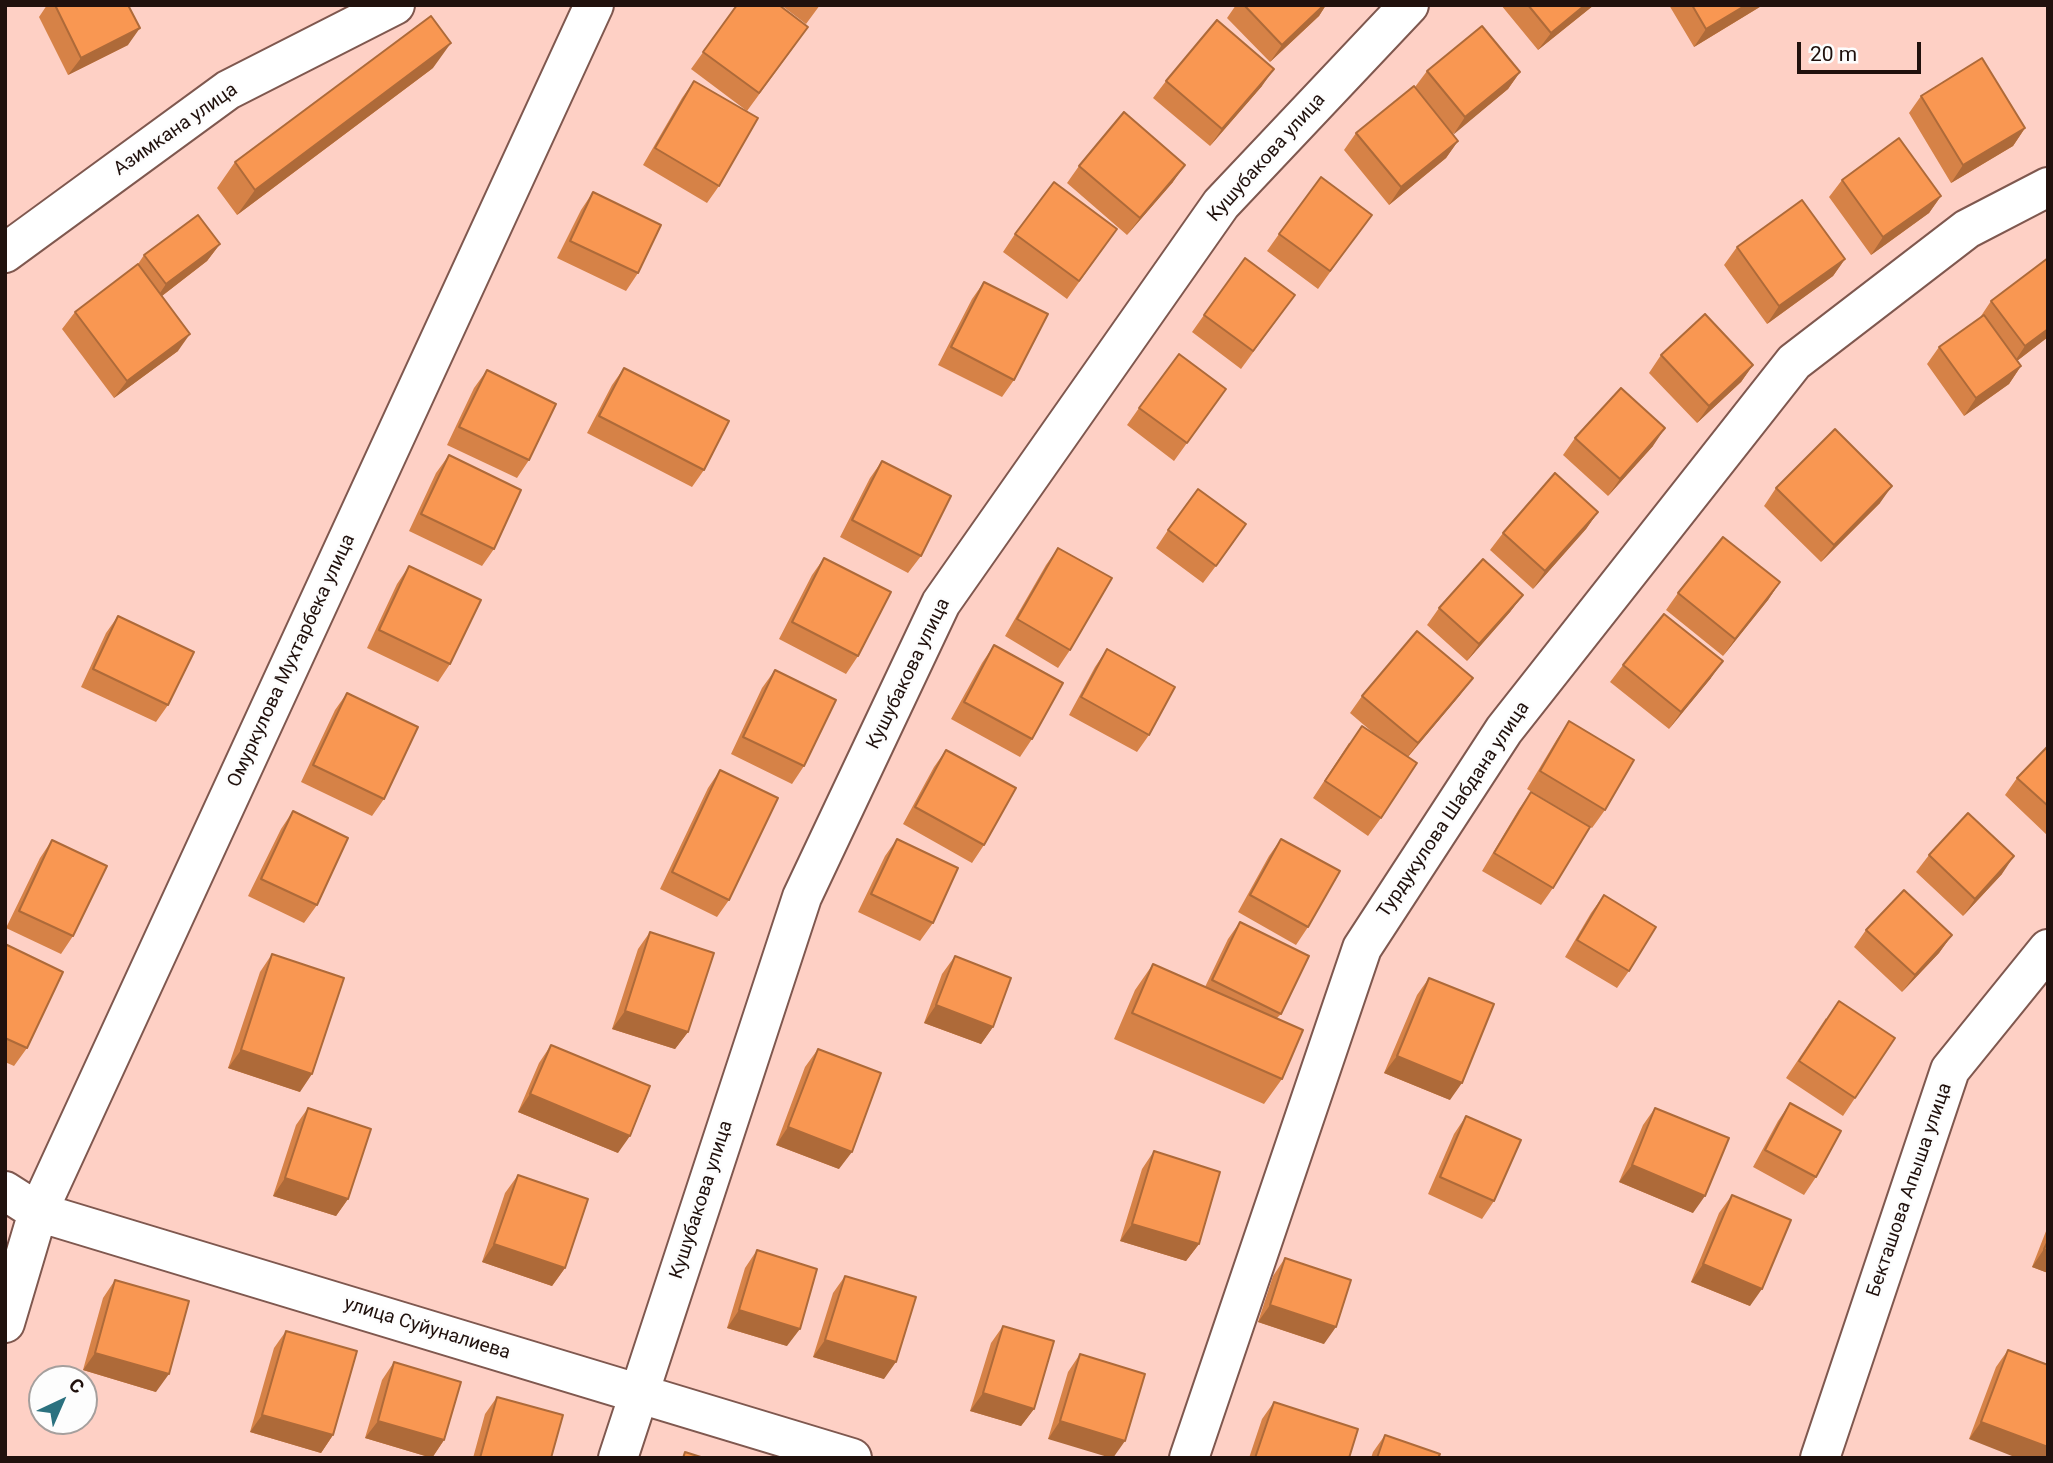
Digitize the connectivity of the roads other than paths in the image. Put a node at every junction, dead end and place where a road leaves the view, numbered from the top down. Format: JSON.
{"nodes":[{"id":1,"x":395,"y":5,"type":"edge"},
{"id":2,"x":594,"y":5,"type":"edge"},
{"id":3,"x":1409,"y":5,"type":"edge"},
{"id":4,"x":2048,"y":187,"type":"edge"},
{"id":5,"x":5,"y":253,"type":"edge"},
{"id":6,"x":2048,"y":949,"type":"edge"},
{"id":7,"x":5,"y":1191,"type":"edge"},
{"id":8,"x":38,"y":1212,"type":"junction"},
{"id":9,"x":5,"y":1323,"type":"edge"},
{"id":10,"x":638,"y":1393,"type":"junction"},
{"id":11,"x":618,"y":1458,"type":"edge"},
{"id":12,"x":852,"y":1458,"type":"edge"},
{"id":13,"x":1189,"y":1458,"type":"edge"},
{"id":14,"x":1819,"y":1458,"type":"edge"}],
"edges":[{"from":1,"to":5,"type":"street","name":"Азимкана улица"},
{"from":2,"to":8,"type":"street","name":"Омуркулова Мухтарбека улица"},
{"from":3,"to":10,"type":"street","name":"Кушубакова улица"},
{"from":4,"to":13,"type":"street","name":"Турдукулова Шабдана улица"},
{"from":6,"to":14,"type":"street","name":"Бекташова Апыша улица"},
{"from":7,"to":8,"type":"street","name":"улица Суйуналиева"},
{"from":8,"to":9,"type":"street","name":"Омуркулова Мухтарбека улица"},
{"from":8,"to":10,"type":"street","name":"улица Суйуналиева"},
{"from":10,"to":11,"type":"street","name":"Кушубакова улица"},
{"from":10,"to":12,"type":"street","name":"улица Суйуналиева"}]}
